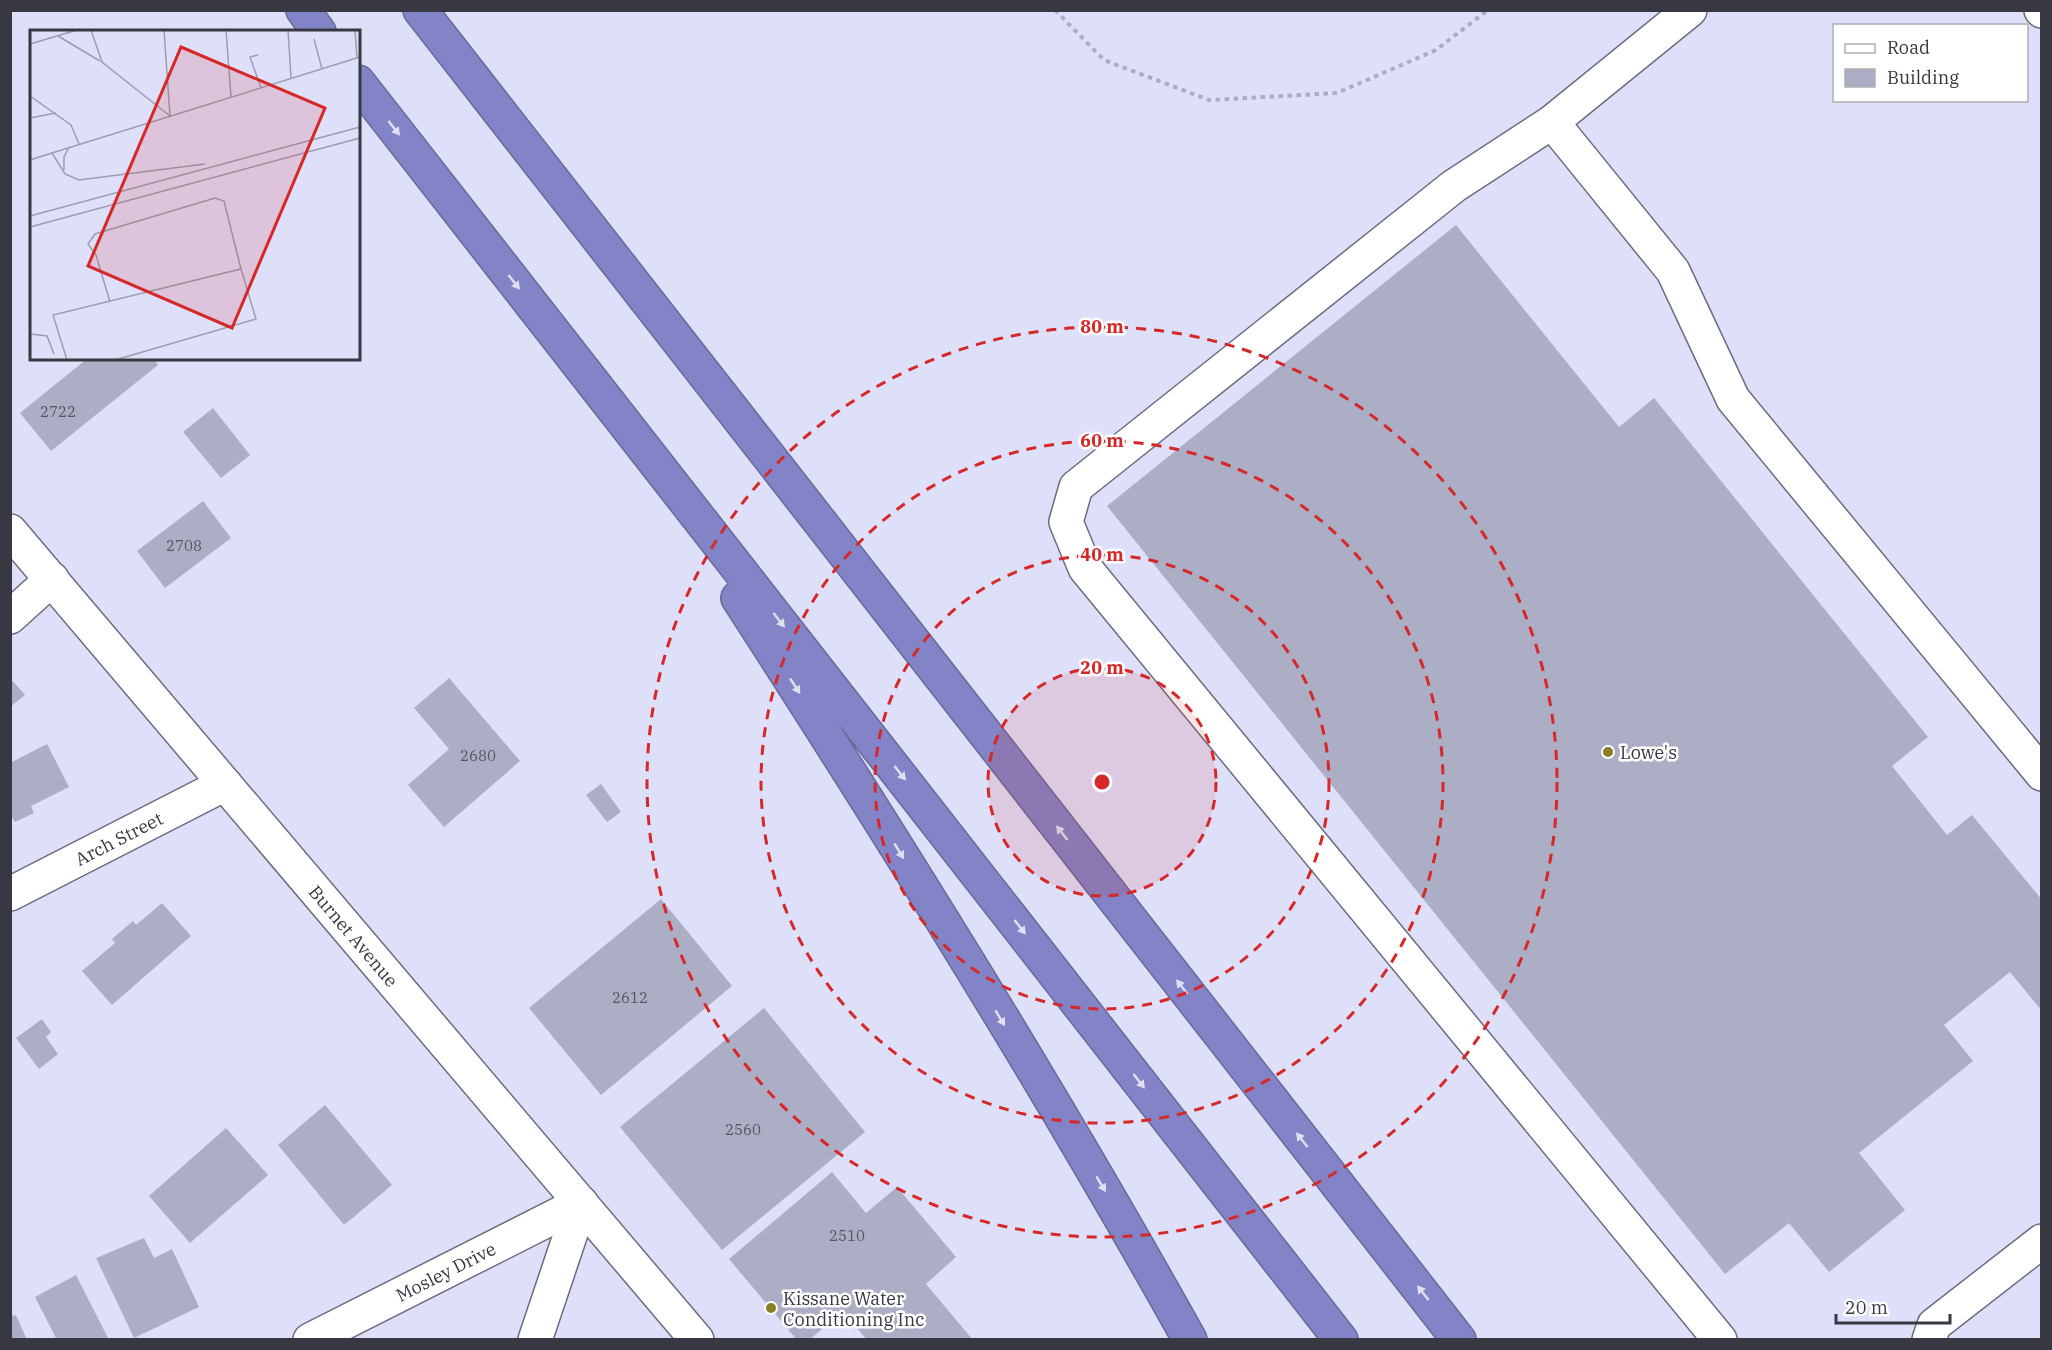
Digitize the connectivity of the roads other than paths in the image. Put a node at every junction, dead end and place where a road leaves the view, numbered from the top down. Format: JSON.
{"nodes":[{"id":1,"x":303,"y":10,"type":"edge"},
{"id":2,"x":420,"y":10,"type":"edge"},
{"id":3,"x":1690,"y":10,"type":"edge"},
{"id":4,"x":318,"y":30,"type":"edge"},
{"id":5,"x":360,"y":85,"type":"edge"},
{"id":6,"x":1552,"y":122,"type":"junction"},
{"id":7,"x":627,"y":425,"type":"junction"},
{"id":8,"x":10,"y":531,"type":"edge"},
{"id":9,"x":52,"y":579,"type":"junction"},
{"id":10,"x":10,"y":617,"type":"edge"},
{"id":11,"x":2042,"y":774,"type":"edge"},
{"id":12,"x":225,"y":784,"type":"junction"},
{"id":13,"x":10,"y":894,"type":"edge"},
{"id":14,"x":581,"y":1203,"type":"junction"},
{"id":15,"x":2042,"y":1241,"type":"edge"},
{"id":16,"x":310,"y":1340,"type":"edge"},
{"id":17,"x":535,"y":1340,"type":"edge"},
{"id":18,"x":698,"y":1340,"type":"edge"},
{"id":19,"x":1190,"y":1340,"type":"edge"},
{"id":20,"x":1341,"y":1340,"type":"edge"},
{"id":21,"x":1459,"y":1340,"type":"edge"},
{"id":22,"x":1720,"y":1340,"type":"edge"},
{"id":23,"x":1929,"y":1340,"type":"edge"}],
"edges":[{"from":1,"to":4,"type":"highway"},
{"from":21,"to":2,"type":"highway","one_way":true},
{"from":3,"to":6,"type":"street"},
{"from":5,"to":7,"type":"highway","one_way":true},
{"from":6,"to":11,"type":"street"},
{"from":6,"to":22,"type":"street"},
{"from":7,"to":19,"type":"highway","one_way":true},
{"from":7,"to":20,"type":"highway","one_way":true},
{"from":8,"to":9,"type":"street","name":"Burnet Avenue"},
{"from":9,"to":10,"type":"street"},
{"from":9,"to":12,"type":"street","name":"Burnet Avenue"},
{"from":12,"to":13,"type":"street","name":"Arch Street"},
{"from":12,"to":14,"type":"street","name":"Burnet Avenue"},
{"from":14,"to":16,"type":"street","name":"Mosley Drive"},
{"from":14,"to":17,"type":"street"},
{"from":14,"to":18,"type":"street","name":"Burnet Avenue"},
{"from":15,"to":23,"type":"street"}]}
